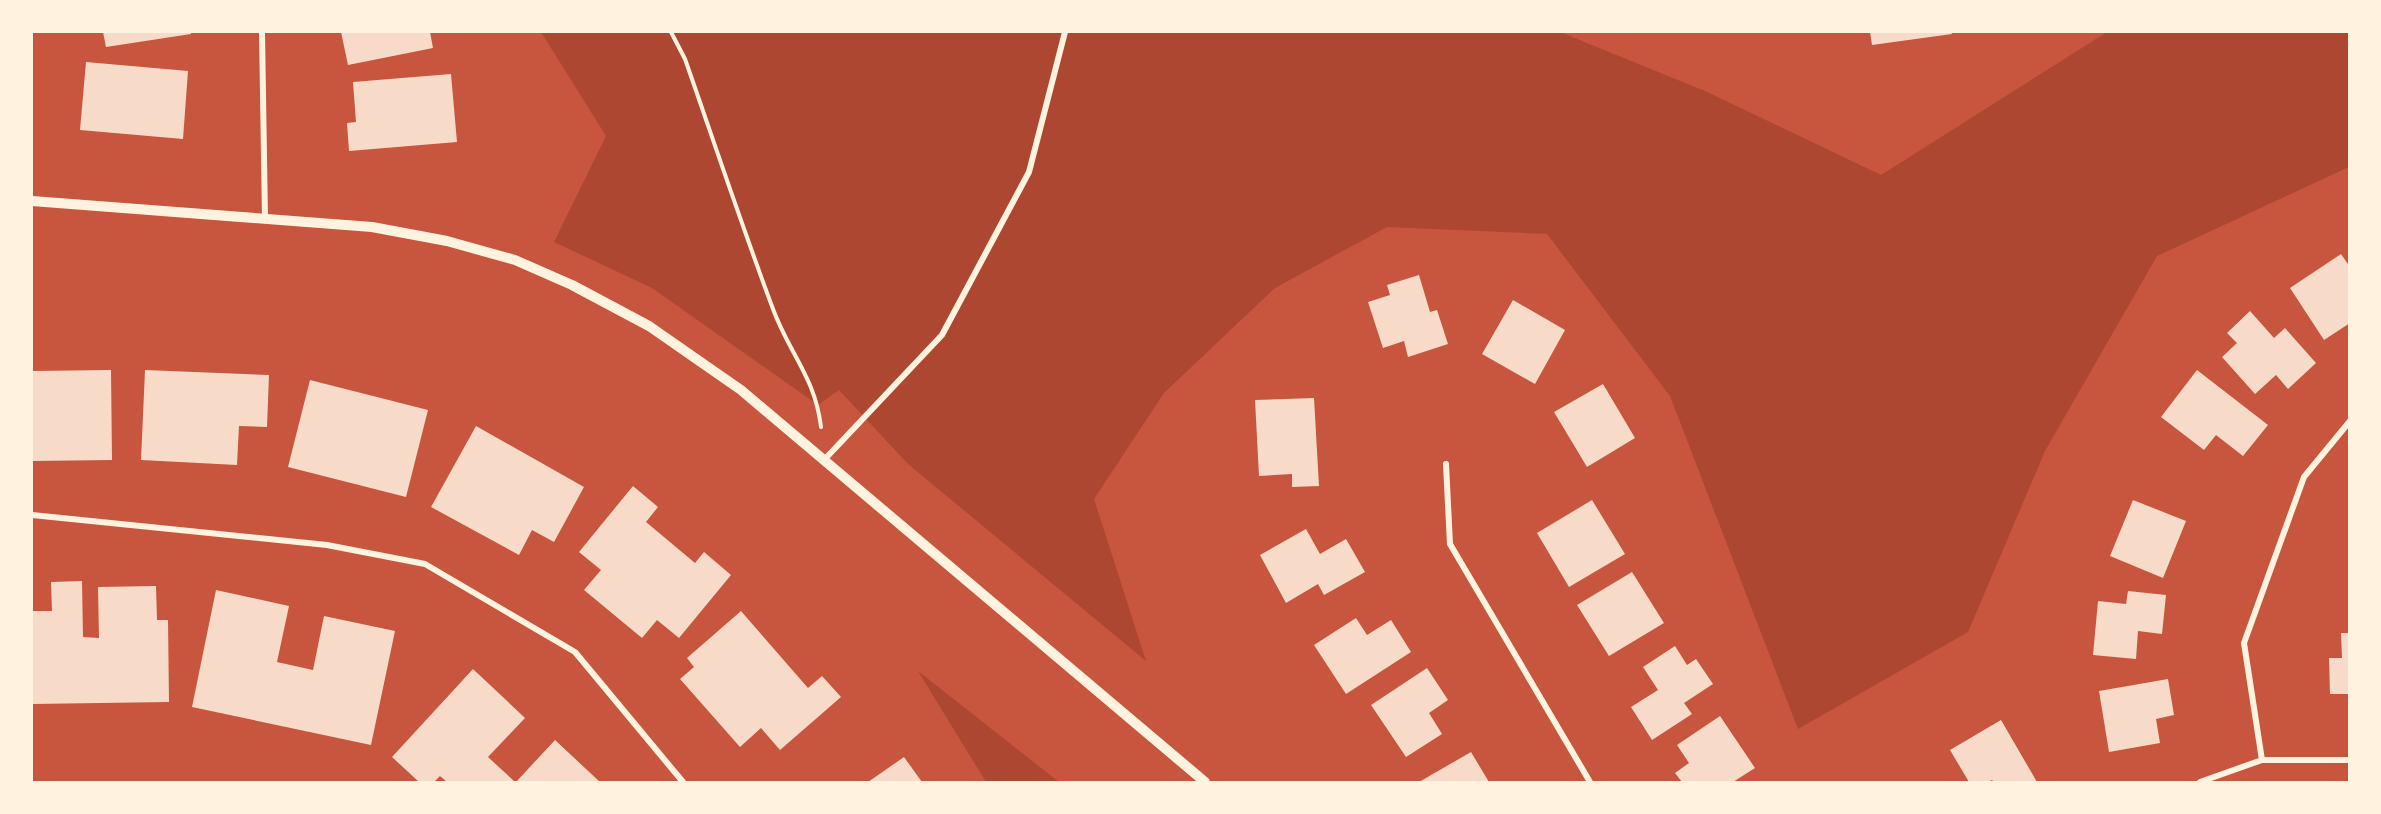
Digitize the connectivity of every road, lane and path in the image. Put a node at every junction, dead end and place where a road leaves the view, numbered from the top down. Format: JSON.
{"nodes":[{"id":1,"x":262,"y":32,"type":"edge"},
{"id":2,"x":671,"y":32,"type":"edge"},
{"id":3,"x":1065,"y":32,"type":"edge"},
{"id":4,"x":32,"y":201,"type":"edge"},
{"id":5,"x":265,"y":219,"type":"junction"},
{"id":6,"x":2349,"y":421,"type":"edge"},
{"id":7,"x":824,"y":460,"type":"junction"},
{"id":8,"x":1446,"y":464,"type":"dead end"},
{"id":9,"x":32,"y":515,"type":"edge"},
{"id":10,"x":2262,"y":760,"type":"junction"},
{"id":11,"x":2349,"y":760,"type":"edge"},
{"id":12,"x":683,"y":783,"type":"edge"},
{"id":13,"x":1205,"y":783,"type":"edge"},
{"id":14,"x":1590,"y":783,"type":"edge"},
{"id":15,"x":2200,"y":783,"type":"edge"}],
"edges":[{"from":1,"to":5,"type":"street"},
{"from":2,"to":7,"type":"path"},
{"from":3,"to":7,"type":"street"},
{"from":4,"to":5,"type":"street"},
{"from":5,"to":7,"type":"street"},
{"from":6,"to":10,"type":"street"},
{"from":7,"to":13,"type":"street"},
{"from":8,"to":14,"type":"street"},
{"from":9,"to":12,"type":"street"},
{"from":10,"to":11,"type":"street"},
{"from":10,"to":15,"type":"street"}]}
